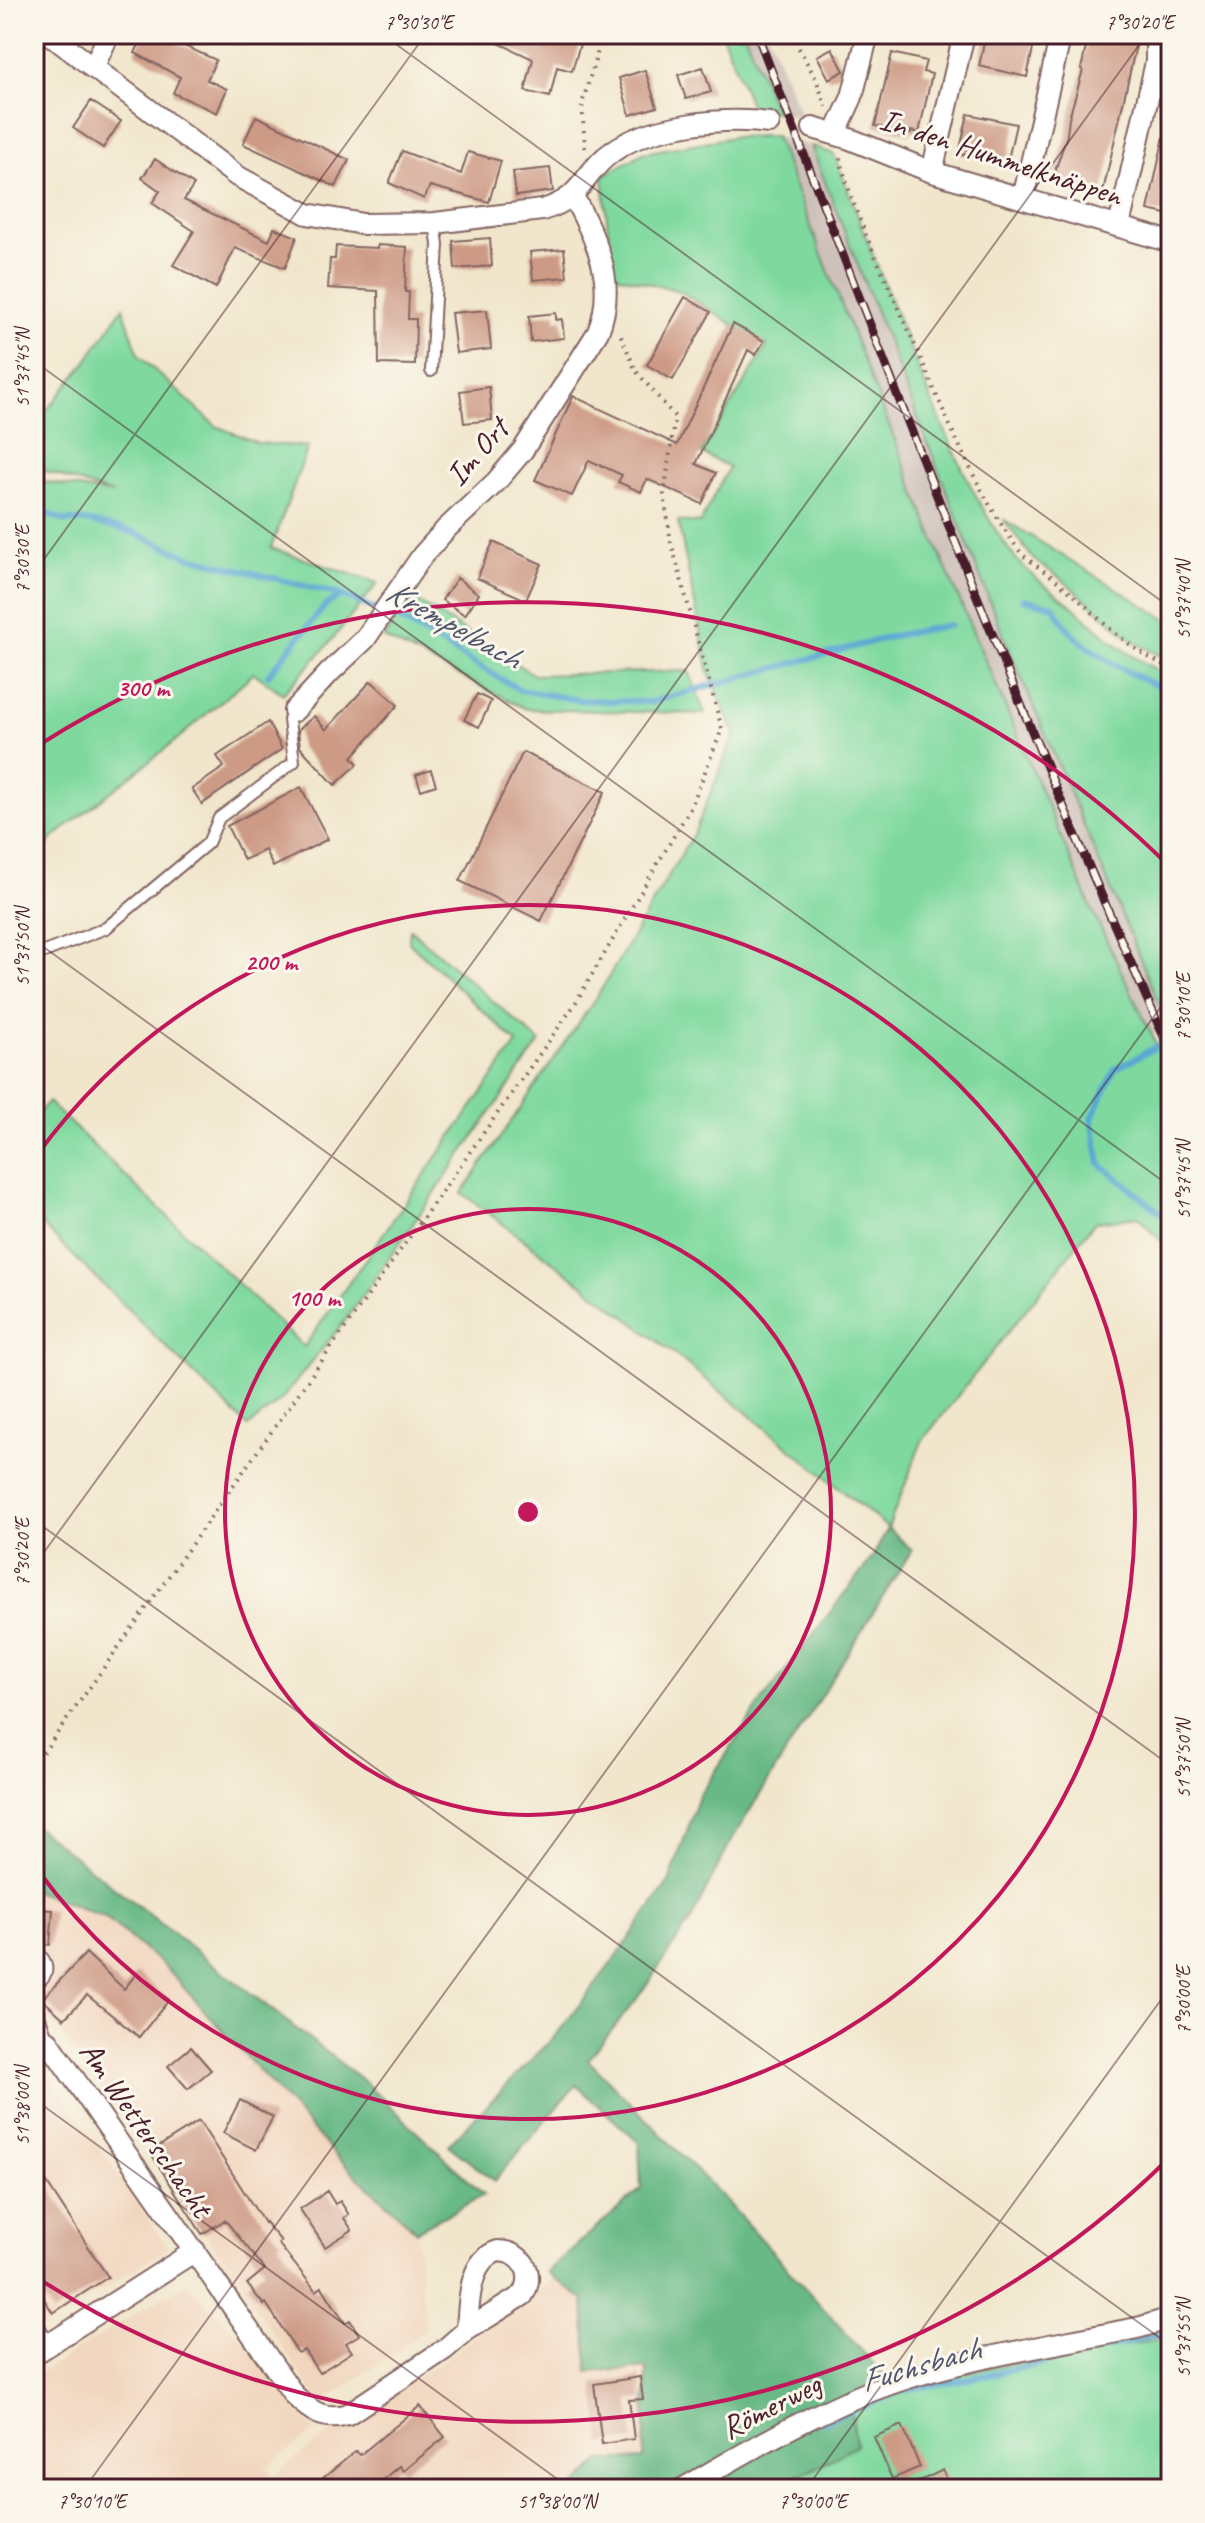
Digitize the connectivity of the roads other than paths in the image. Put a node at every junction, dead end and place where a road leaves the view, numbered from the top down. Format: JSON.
{"nodes":[{"id":1,"x":49,"y":34,"type":"edge"},
{"id":2,"x":109,"y":34,"type":"edge"},
{"id":3,"x":868,"y":34,"type":"edge"},
{"id":4,"x":964,"y":34,"type":"edge"},
{"id":5,"x":1061,"y":34,"type":"edge"},
{"id":6,"x":1156,"y":34,"type":"edge"},
{"id":7,"x":93,"y":68,"type":"junction"},
{"id":8,"x":769,"y":123,"type":"dead end"},
{"id":9,"x":813,"y":128,"type":"dead end"},
{"id":10,"x":835,"y":134,"type":"junction"},
{"id":11,"x":932,"y":172,"type":"junction"},
{"id":12,"x":573,"y":196,"type":"junction"},
{"id":13,"x":1023,"y":198,"type":"junction"},
{"id":14,"x":435,"y":223,"type":"junction"},
{"id":15,"x":1119,"y":226,"type":"junction"},
{"id":16,"x":1171,"y":242,"type":"edge"},
{"id":17,"x":431,"y":371,"type":"dead end"},
{"id":18,"x":294,"y":711,"type":"joint"},
{"id":19,"x":34,"y":956,"type":"edge"},
{"id":20,"x":34,"y":1951,"type":"edge"},
{"id":21,"x":34,"y":1983,"type":"edge"},
{"id":22,"x":34,"y":2000,"type":"edge"},
{"id":23,"x":48,"y":2041,"type":"joint"},
{"id":24,"x":195,"y":2251,"type":"junction"},
{"id":25,"x":1171,"y":2318,"type":"edge"},
{"id":26,"x":34,"y":2319,"type":"edge"},
{"id":27,"x":467,"y":2330,"type":"dead end"},
{"id":28,"x":42,"y":2349,"type":"edge"},
{"id":29,"x":34,"y":2481,"type":"edge"},
{"id":30,"x":40,"y":2489,"type":"edge"},
{"id":31,"x":682,"y":2489,"type":"edge"}],
"edges":[{"from":1,"to":7,"type":"street"},
{"from":2,"to":7,"type":"street"},
{"from":3,"to":10,"type":"street"},
{"from":4,"to":11,"type":"street"},
{"from":5,"to":13,"type":"street"},
{"from":6,"to":15,"type":"street"},
{"from":7,"to":14,"type":"street"},
{"from":8,"to":12,"type":"street"},
{"from":9,"to":10,"type":"street","name":"In den Hummelknäppen"},
{"from":10,"to":11,"type":"street","name":"In den Hummelknäppen"},
{"from":11,"to":13,"type":"street","name":"In den Hummelknäppen"},
{"from":12,"to":14,"type":"street"},
{"from":12,"to":18,"type":"street","name":"Im Ort"},
{"from":13,"to":15,"type":"street","name":"In den Hummelknäppen"},
{"from":14,"to":17,"type":"lane"},
{"from":15,"to":16,"type":"street","name":"In den Hummelknäppen"},
{"from":18,"to":19,"type":"lane"},
{"from":20,"to":21,"type":"lane"},
{"from":22,"to":23,"type":"lane"},
{"from":23,"to":24,"type":"street","name":"Am Wetterschacht"},
{"from":24,"to":27,"type":"street","name":"Am Wetterschacht"},
{"from":24,"to":28,"type":"street","name":"Am Wetterschacht"},
{"from":25,"to":31,"type":"street","name":"Römerweg"},
{"from":26,"to":28,"type":"lane"},
{"from":29,"to":30,"type":"lane"}]}
